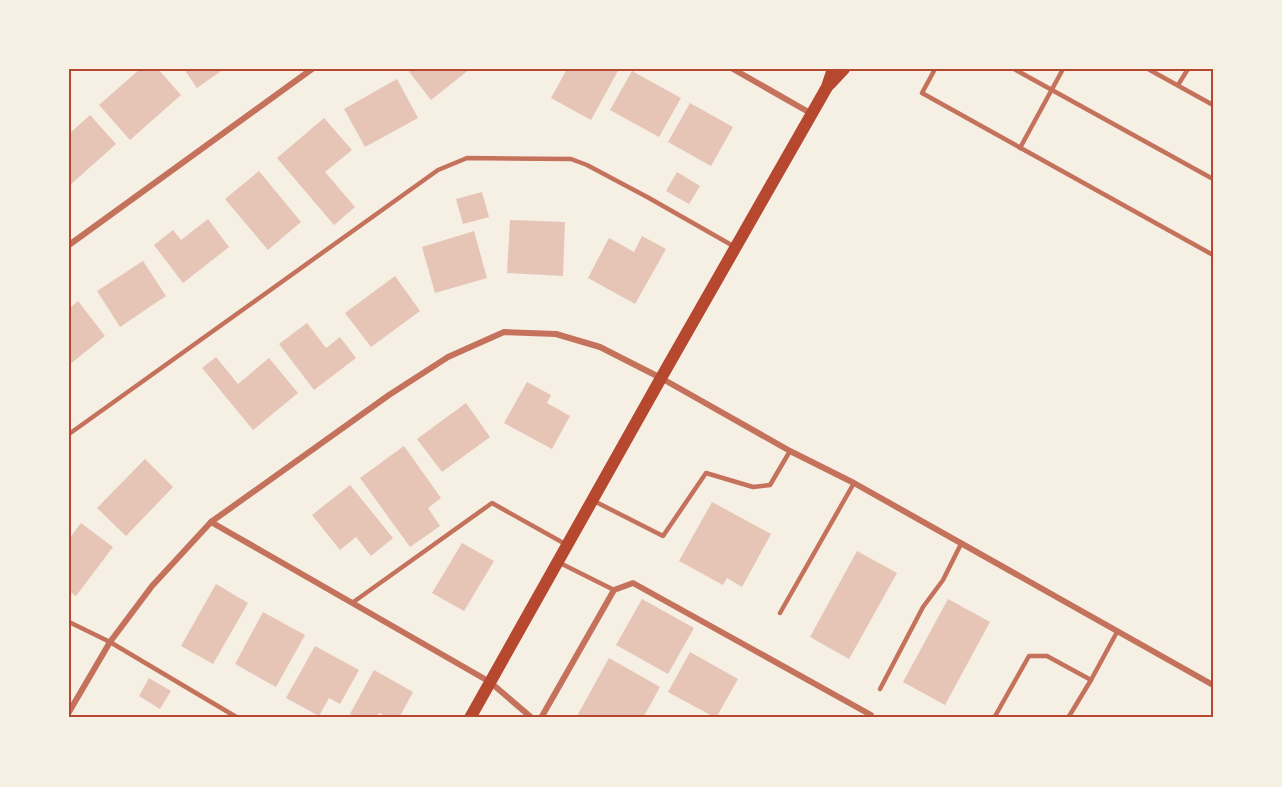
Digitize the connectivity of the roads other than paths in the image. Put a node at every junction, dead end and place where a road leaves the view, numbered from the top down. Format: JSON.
{"nodes":[{"id":1,"x":312,"y":69,"type":"edge"},
{"id":2,"x":733,"y":69,"type":"edge"},
{"id":3,"x":833,"y":69,"type":"edge"},
{"id":4,"x":844,"y":69,"type":"edge"},
{"id":5,"x":935,"y":69,"type":"edge"},
{"id":6,"x":1014,"y":69,"type":"edge"},
{"id":7,"x":1063,"y":69,"type":"edge"},
{"id":8,"x":1148,"y":69,"type":"edge"},
{"id":9,"x":1188,"y":69,"type":"edge"},
{"id":10,"x":1178,"y":85,"type":"junction"},
{"id":11,"x":827,"y":87,"type":"junction"},
{"id":12,"x":1051,"y":90,"type":"junction"},
{"id":13,"x":1213,"y":105,"type":"edge"},
{"id":14,"x":812,"y":114,"type":"junction"},
{"id":15,"x":1020,"y":148,"type":"junction"},
{"id":16,"x":1213,"y":179,"type":"edge"},
{"id":17,"x":69,"y":245,"type":"edge"},
{"id":18,"x":735,"y":247,"type":"junction"},
{"id":19,"x":1213,"y":255,"type":"edge"},
{"id":20,"x":661,"y":378,"type":"junction"},
{"id":21,"x":69,"y":434,"type":"edge"},
{"id":22,"x":790,"y":451,"type":"junction"},
{"id":23,"x":854,"y":483,"type":"junction"},
{"id":24,"x":592,"y":500,"type":"junction"},
{"id":25,"x":211,"y":522,"type":"junction"},
{"id":26,"x":961,"y":544,"type":"junction"},
{"id":27,"x":567,"y":545,"type":"junction"},
{"id":28,"x":558,"y":561,"type":"junction"},
{"id":29,"x":614,"y":590,"type":"junction"},
{"id":30,"x":352,"y":603,"type":"junction"},
{"id":31,"x":780,"y":613,"type":"dead end"},
{"id":32,"x":69,"y":622,"type":"edge"},
{"id":33,"x":1117,"y":632,"type":"junction"},
{"id":34,"x":110,"y":642,"type":"junction"},
{"id":35,"x":1091,"y":680,"type":"junction"},
{"id":36,"x":490,"y":682,"type":"junction"},
{"id":37,"x":1213,"y":685,"type":"edge"},
{"id":38,"x":880,"y":689,"type":"dead end"},
{"id":39,"x":69,"y":712,"type":"edge"},
{"id":40,"x":238,"y":718,"type":"edge"},
{"id":41,"x":470,"y":718,"type":"edge"},
{"id":42,"x":532,"y":718,"type":"edge"},
{"id":43,"x":541,"y":718,"type":"edge"},
{"id":44,"x":872,"y":718,"type":"edge"},
{"id":45,"x":994,"y":718,"type":"edge"},
{"id":46,"x":1068,"y":718,"type":"edge"}],
"edges":[{"from":1,"to":17,"type":"street"},
{"from":2,"to":14,"type":"street"},
{"from":3,"to":11,"type":"main road"},
{"from":4,"to":11,"type":"main road"},
{"from":5,"to":15,"type":"lane"},
{"from":6,"to":12,"type":"lane"},
{"from":7,"to":12,"type":"lane"},
{"from":8,"to":10,"type":"lane"},
{"from":9,"to":10,"type":"lane"},
{"from":10,"to":13,"type":"lane"},
{"from":11,"to":14,"type":"main road"},
{"from":12,"to":15,"type":"lane"},
{"from":12,"to":16,"type":"lane"},
{"from":14,"to":18,"type":"main road"},
{"from":15,"to":19,"type":"lane"},
{"from":18,"to":20,"type":"main road"},
{"from":18,"to":21,"type":"lane"},
{"from":20,"to":22,"type":"street"},
{"from":20,"to":24,"type":"main road"},
{"from":20,"to":25,"type":"street"},
{"from":22,"to":23,"type":"street"},
{"from":22,"to":24,"type":"lane"},
{"from":23,"to":26,"type":"street"},
{"from":23,"to":31,"type":"lane"},
{"from":24,"to":27,"type":"main road"},
{"from":25,"to":30,"type":"street"},
{"from":25,"to":34,"type":"street"},
{"from":26,"to":33,"type":"street"},
{"from":26,"to":38,"type":"lane"},
{"from":27,"to":28,"type":"main road"},
{"from":27,"to":30,"type":"lane"},
{"from":28,"to":29,"type":"lane"},
{"from":28,"to":36,"type":"main road"},
{"from":29,"to":43,"type":"street"},
{"from":29,"to":44,"type":"street"},
{"from":30,"to":36,"type":"street"},
{"from":32,"to":34,"type":"lane"},
{"from":33,"to":35,"type":"lane"},
{"from":33,"to":37,"type":"street"},
{"from":34,"to":39,"type":"street"},
{"from":34,"to":40,"type":"lane"},
{"from":35,"to":45,"type":"lane"},
{"from":35,"to":46,"type":"lane"},
{"from":36,"to":41,"type":"main road"},
{"from":36,"to":42,"type":"street"}]}
